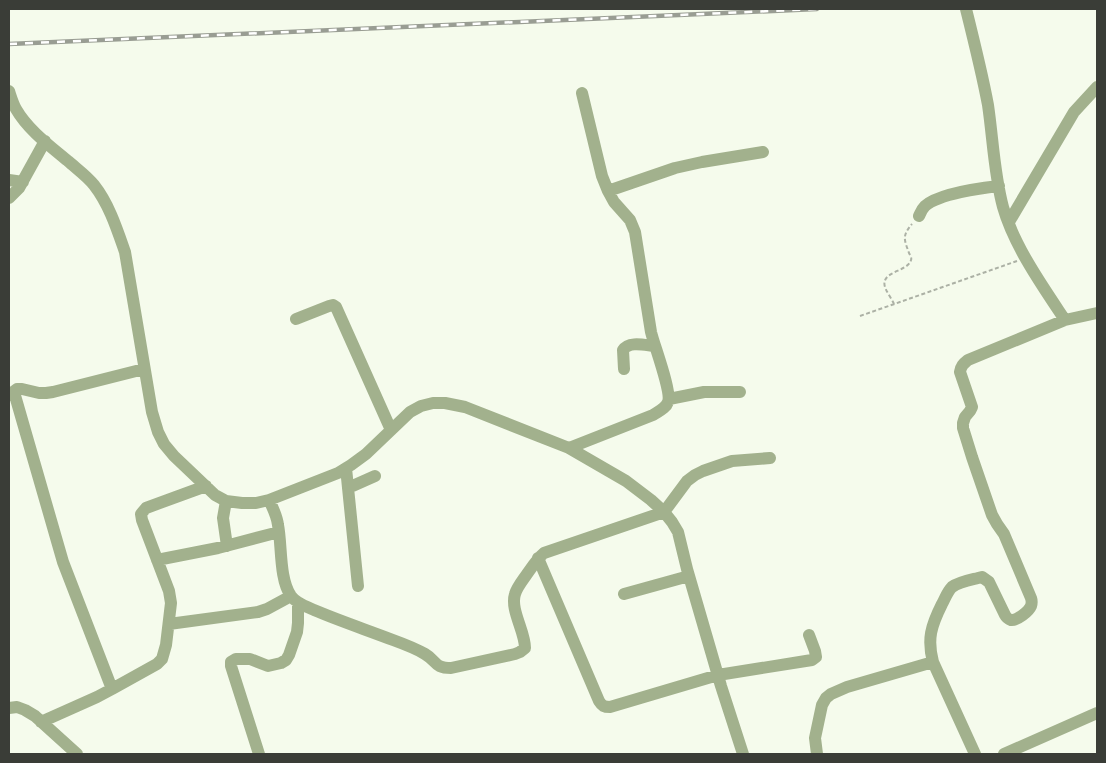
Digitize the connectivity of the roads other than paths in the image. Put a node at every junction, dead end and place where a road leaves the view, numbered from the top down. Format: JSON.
{"nodes":[{"id":1,"x":966,"y":9,"type":"edge"},
{"id":2,"x":1097,"y":87,"type":"edge"},
{"id":3,"x":9,"y":91,"type":"edge"},
{"id":4,"x":582,"y":93,"type":"dead end"},
{"id":5,"x":45,"y":141,"type":"junction"},
{"id":6,"x":763,"y":152,"type":"dead end"},
{"id":7,"x":9,"y":180,"type":"edge"},
{"id":8,"x":23,"y":182,"type":"junction"},
{"id":9,"x":999,"y":186,"type":"junction"},
{"id":10,"x":608,"y":191,"type":"junction"},
{"id":11,"x":9,"y":198,"type":"edge"},
{"id":12,"x":919,"y":216,"type":"road end"},
{"id":13,"x":1009,"y":222,"type":"junction"},
{"id":14,"x":1097,"y":313,"type":"edge"},
{"id":15,"x":296,"y":319,"type":"dead end"},
{"id":16,"x":1066,"y":320,"type":"junction"},
{"id":17,"x":654,"y":346,"type":"junction"},
{"id":18,"x":144,"y":369,"type":"junction"},
{"id":19,"x":624,"y":369,"type":"dead end"},
{"id":20,"x":740,"y":392,"type":"dead end"},
{"id":21,"x":11,"y":394,"type":"edge"},
{"id":22,"x":669,"y":399,"type":"junction"},
{"id":23,"x":391,"y":430,"type":"junction"},
{"id":24,"x":569,"y":448,"type":"junction"},
{"id":25,"x":770,"y":458,"type":"dead end"},
{"id":26,"x":346,"y":468,"type":"junction"},
{"id":27,"x":375,"y":476,"type":"dead end"},
{"id":28,"x":206,"y":486,"type":"junction"},
{"id":29,"x":348,"y":488,"type":"junction"},
{"id":30,"x":268,"y":500,"type":"junction"},
{"id":31,"x":226,"y":501,"type":"junction"},
{"id":32,"x":664,"y":512,"type":"junction"},
{"id":33,"x":279,"y":532,"type":"junction"},
{"id":34,"x":227,"y":546,"type":"junction"},
{"id":35,"x":538,"y":558,"type":"junction"},
{"id":36,"x":157,"y":560,"type":"junction"},
{"id":37,"x":689,"y":576,"type":"junction"},
{"id":38,"x":358,"y":586,"type":"dead end"},
{"id":39,"x":624,"y":594,"type":"dead end"},
{"id":40,"x":295,"y":599,"type":"junction"},
{"id":41,"x":169,"y":624,"type":"junction"},
{"id":42,"x":810,"y":635,"type":"dead end"},
{"id":43,"x":934,"y":662,"type":"junction"},
{"id":44,"x":718,"y":675,"type":"junction"},
{"id":45,"x":112,"y":689,"type":"junction"},
{"id":46,"x":9,"y":708,"type":"edge"},
{"id":47,"x":1097,"y":713,"type":"edge"},
{"id":48,"x":41,"y":722,"type":"junction"},
{"id":49,"x":77,"y":754,"type":"edge"},
{"id":50,"x":259,"y":754,"type":"edge"},
{"id":51,"x":743,"y":754,"type":"edge"},
{"id":52,"x":817,"y":754,"type":"edge"},
{"id":53,"x":975,"y":754,"type":"edge"},
{"id":54,"x":1004,"y":754,"type":"edge"}],
"edges":[{"from":1,"to":9,"type":"street"},
{"from":2,"to":13,"type":"street"},
{"from":3,"to":5,"type":"street"},
{"from":4,"to":10,"type":"street"},
{"from":5,"to":8,"type":"street"},
{"from":5,"to":18,"type":"street"},
{"from":6,"to":10,"type":"street"},
{"from":7,"to":8,"type":"street"},
{"from":8,"to":11,"type":"street"},
{"from":9,"to":12,"type":"street"},
{"from":9,"to":13,"type":"street"},
{"from":10,"to":17,"type":"street"},
{"from":13,"to":16,"type":"street"},
{"from":14,"to":16,"type":"street"},
{"from":15,"to":23,"type":"street"},
{"from":16,"to":43,"type":"street"},
{"from":17,"to":19,"type":"street"},
{"from":17,"to":22,"type":"street"},
{"from":18,"to":21,"type":"street"},
{"from":18,"to":28,"type":"street"},
{"from":20,"to":22,"type":"street"},
{"from":21,"to":45,"type":"street"},
{"from":22,"to":24,"type":"street"},
{"from":23,"to":24,"type":"street"},
{"from":23,"to":26,"type":"street"},
{"from":24,"to":32,"type":"street"},
{"from":25,"to":32,"type":"street"},
{"from":26,"to":29,"type":"street"},
{"from":26,"to":30,"type":"street"},
{"from":27,"to":29,"type":"street"},
{"from":28,"to":31,"type":"street"},
{"from":28,"to":36,"type":"street"},
{"from":29,"to":38,"type":"street"},
{"from":30,"to":31,"type":"street"},
{"from":30,"to":33,"type":"street"},
{"from":31,"to":34,"type":"street"},
{"from":32,"to":35,"type":"street"},
{"from":32,"to":37,"type":"street"},
{"from":33,"to":34,"type":"street"},
{"from":33,"to":40,"type":"street"},
{"from":34,"to":36,"type":"street"},
{"from":35,"to":40,"type":"street"},
{"from":35,"to":44,"type":"street"},
{"from":36,"to":41,"type":"street"},
{"from":37,"to":39,"type":"street"},
{"from":37,"to":44,"type":"street"},
{"from":40,"to":41,"type":"street"},
{"from":40,"to":50,"type":"street"},
{"from":41,"to":45,"type":"street"},
{"from":42,"to":44,"type":"street"},
{"from":43,"to":52,"type":"street"},
{"from":43,"to":53,"type":"street"},
{"from":44,"to":51,"type":"street"},
{"from":45,"to":48,"type":"street"},
{"from":46,"to":48,"type":"street"},
{"from":47,"to":54,"type":"street"},
{"from":48,"to":49,"type":"street"}]}
